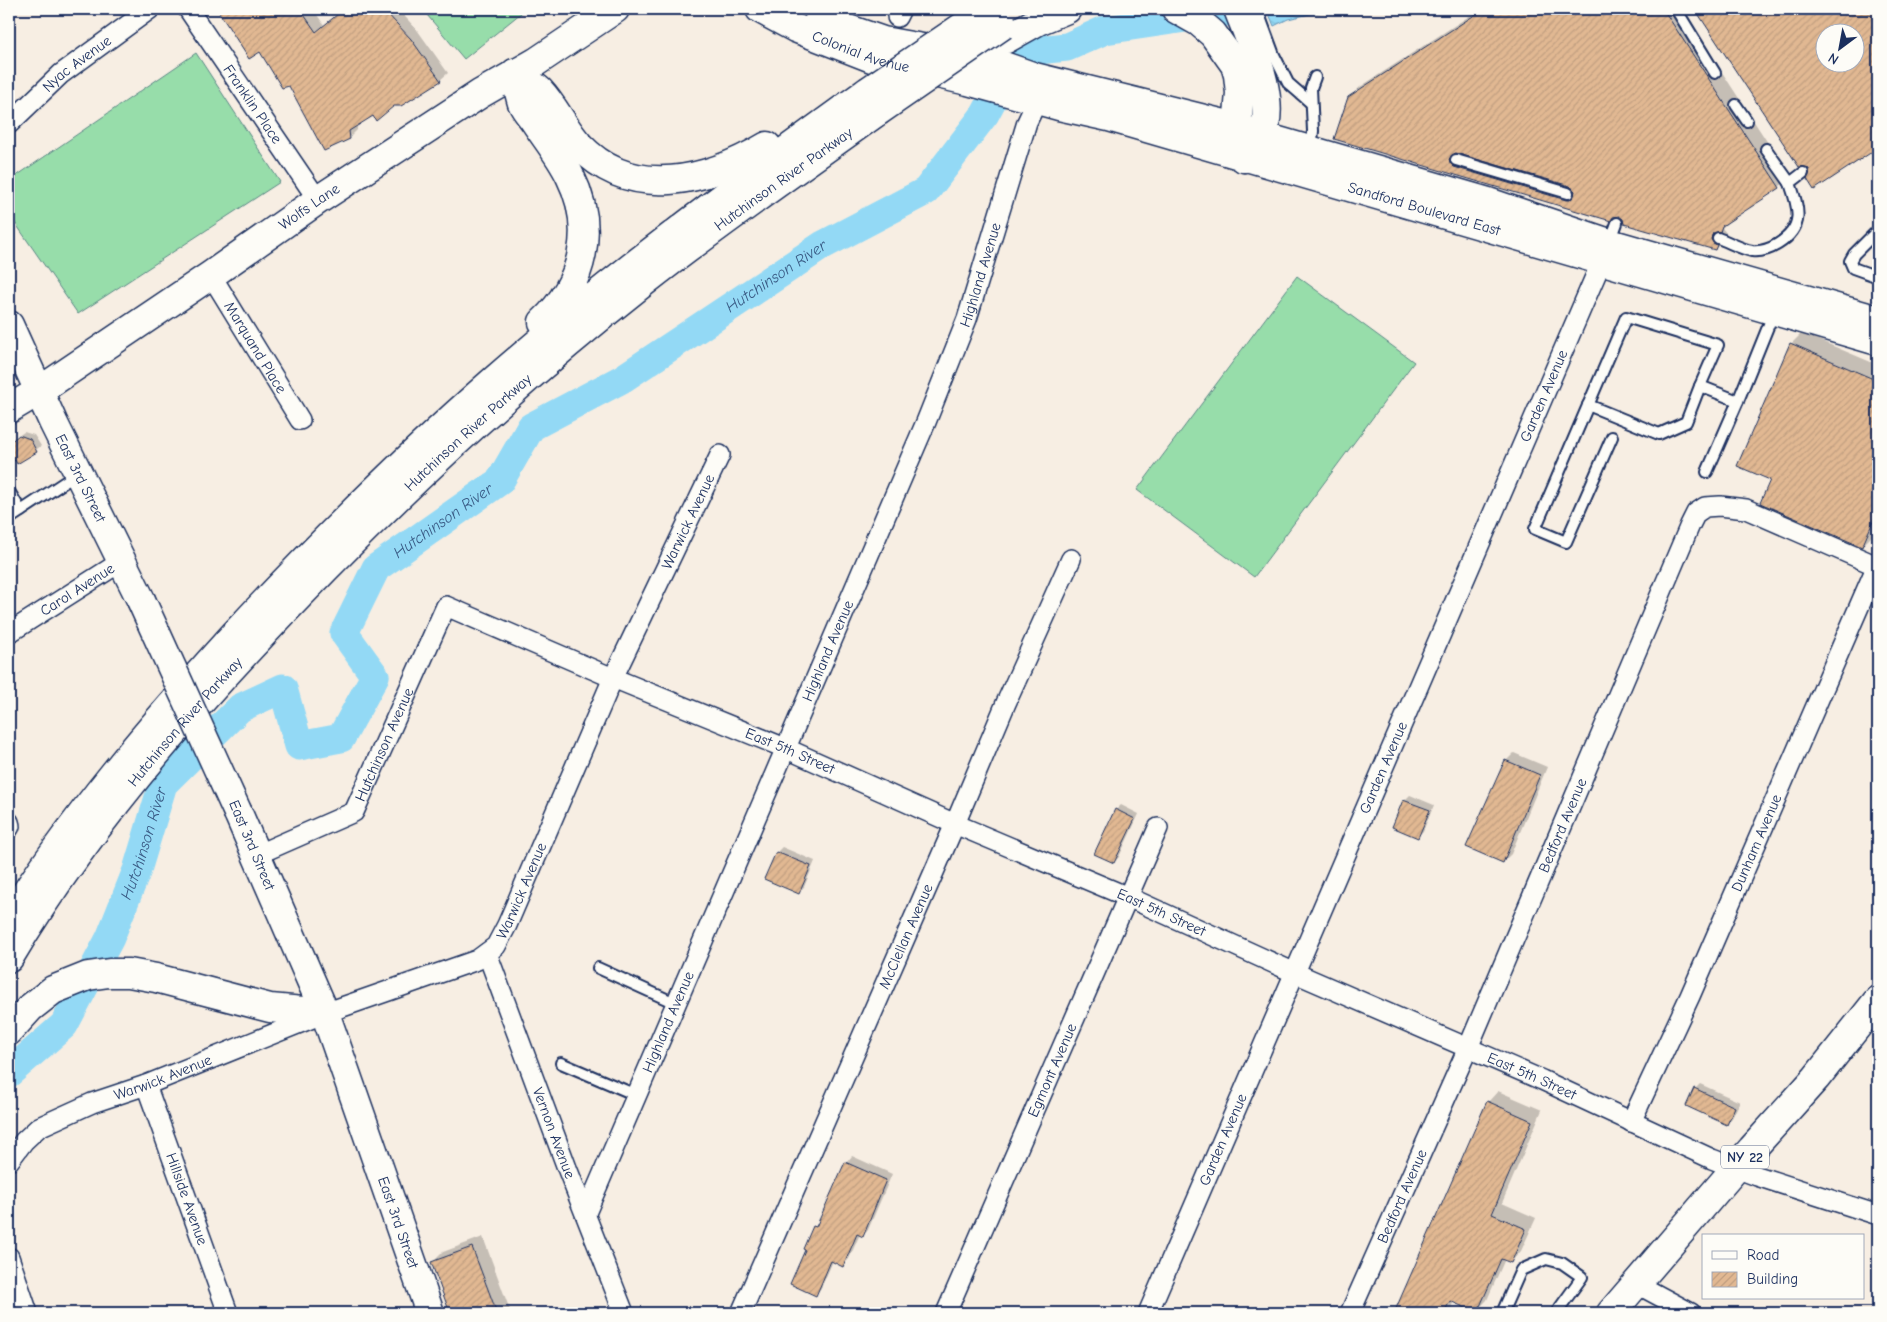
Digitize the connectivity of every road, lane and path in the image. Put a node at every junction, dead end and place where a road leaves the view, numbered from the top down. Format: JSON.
{"nodes":[{"id":1,"x":150,"y":9,"type":"edge"},
{"id":2,"x":188,"y":9,"type":"edge"},
{"id":3,"x":615,"y":9,"type":"edge"},
{"id":4,"x":760,"y":9,"type":"edge"},
{"id":5,"x":797,"y":9,"type":"edge"},
{"id":6,"x":1025,"y":9,"type":"edge"},
{"id":7,"x":1067,"y":9,"type":"edge"},
{"id":8,"x":1176,"y":9,"type":"edge"},
{"id":9,"x":1238,"y":9,"type":"edge"},
{"id":10,"x":1257,"y":9,"type":"edge"},
{"id":11,"x":1676,"y":9,"type":"edge"},
{"id":12,"x":996,"y":21,"type":"edge"},
{"id":13,"x":1255,"y":60,"type":"junction"},
{"id":14,"x":976,"y":70,"type":"junction"},
{"id":15,"x":1715,"y":73,"type":"dead end"},
{"id":16,"x":514,"y":74,"type":"junction"},
{"id":17,"x":1315,"y":77,"type":"dead end"},
{"id":18,"x":1035,"y":88,"type":"junction"},
{"id":19,"x":873,"y":102,"type":"junction"},
{"id":20,"x":1311,"y":103,"type":"junction"},
{"id":21,"x":1736,"y":105,"type":"dead end"},
{"id":22,"x":839,"y":112,"type":"junction"},
{"id":23,"x":1747,"y":122,"type":"dead end"},
{"id":24,"x":9,"y":124,"type":"edge"},
{"id":25,"x":1249,"y":132,"type":"junction"},
{"id":26,"x":1766,"y":149,"type":"dead end"},
{"id":27,"x":1244,"y":158,"type":"junction"},
{"id":28,"x":1456,"y":160,"type":"dead end"},
{"id":29,"x":1308,"y":163,"type":"junction"},
{"id":30,"x":1803,"y":173,"type":"dead end"},
{"id":31,"x":1790,"y":183,"type":"junction"},
{"id":32,"x":1568,"y":193,"type":"dead end"},
{"id":33,"x":318,"y":200,"type":"junction"},
{"id":34,"x":1878,"y":230,"type":"edge"},
{"id":35,"x":1718,"y":238,"type":"dead end"},
{"id":36,"x":1610,"y":242,"type":"junction"},
{"id":37,"x":211,"y":275,"type":"junction"},
{"id":38,"x":1878,"y":277,"type":"edge"},
{"id":39,"x":1778,"y":302,"type":"junction"},
{"id":40,"x":1878,"y":320,"type":"edge"},
{"id":41,"x":9,"y":326,"type":"edge"},
{"id":42,"x":1878,"y":341,"type":"edge"},
{"id":43,"x":490,"y":384,"type":"junction"},
{"id":44,"x":1700,"y":386,"type":"junction"},
{"id":45,"x":39,"y":391,"type":"junction"},
{"id":46,"x":1738,"y":400,"type":"junction"},
{"id":47,"x":1588,"y":405,"type":"junction"},
{"id":48,"x":9,"y":409,"type":"edge"},
{"id":49,"x":300,"y":420,"type":"dead end"},
{"id":50,"x":1612,"y":437,"type":"dead end"},
{"id":51,"x":720,"y":455,"type":"dead end"},
{"id":52,"x":1708,"y":472,"type":"dead end"},
{"id":53,"x":78,"y":473,"type":"junction"},
{"id":54,"x":9,"y":491,"type":"edge"},
{"id":55,"x":21,"y":512,"type":"junction"},
{"id":56,"x":9,"y":520,"type":"edge"},
{"id":57,"x":1071,"y":560,"type":"dead end"},
{"id":58,"x":122,"y":561,"type":"junction"},
{"id":59,"x":1878,"y":565,"type":"edge"},
{"id":60,"x":446,"y":606,"type":"joint"},
{"id":61,"x":9,"y":633,"type":"edge"},
{"id":62,"x":613,"y":678,"type":"junction"},
{"id":63,"x":785,"y":748,"type":"junction"},
{"id":64,"x":955,"y":824,"type":"junction"},
{"id":65,"x":1158,"y":828,"type":"dead end"},
{"id":66,"x":256,"y":855,"type":"junction"},
{"id":67,"x":1128,"y":897,"type":"junction"},
{"id":68,"x":9,"y":919,"type":"edge"},
{"id":69,"x":487,"y":954,"type":"junction"},
{"id":70,"x":9,"y":958,"type":"edge"},
{"id":71,"x":598,"y":968,"type":"dead end"},
{"id":72,"x":1295,"y":973,"type":"junction"},
{"id":73,"x":1878,"y":1000,"type":"edge"},
{"id":74,"x":675,"y":1003,"type":"junction"},
{"id":75,"x":325,"y":1013,"type":"junction"},
{"id":76,"x":9,"y":1031,"type":"edge"},
{"id":77,"x":1468,"y":1048,"type":"junction"},
{"id":78,"x":561,"y":1063,"type":"dead end"},
{"id":79,"x":146,"y":1085,"type":"junction"},
{"id":80,"x":636,"y":1095,"type":"junction"},
{"id":81,"x":1631,"y":1122,"type":"junction"},
{"id":82,"x":9,"y":1161,"type":"edge"},
{"id":83,"x":1736,"y":1168,"type":"junction"},
{"id":84,"x":586,"y":1213,"type":"junction"},
{"id":85,"x":1878,"y":1215,"type":"edge"},
{"id":86,"x":9,"y":1257,"type":"edge"},
{"id":87,"x":1635,"y":1283,"type":"junction"},
{"id":88,"x":28,"y":1313,"type":"edge"},
{"id":89,"x":228,"y":1313,"type":"edge"},
{"id":90,"x":430,"y":1313,"type":"edge"},
{"id":91,"x":622,"y":1313,"type":"edge"},
{"id":92,"x":741,"y":1313,"type":"edge"},
{"id":93,"x":946,"y":1313,"type":"edge"},
{"id":94,"x":1148,"y":1313,"type":"edge"},
{"id":95,"x":1350,"y":1313,"type":"edge"},
{"id":96,"x":1502,"y":1313,"type":"edge"},
{"id":97,"x":1556,"y":1313,"type":"edge"},
{"id":98,"x":1611,"y":1313,"type":"edge"},
{"id":99,"x":1691,"y":1313,"type":"edge"}],
"edges":[{"from":1,"to":24,"type":"street","name":"Nyac Avenue"},
{"from":2,"to":33,"type":"street","name":"Franklin Place"},
{"from":3,"to":16,"type":"main road","name":"Wolfs Lane"},
{"from":4,"to":14,"type":"main road","name":"Colonial Avenue"},
{"from":5,"to":14,"type":"main road","name":"Colonial Avenue"},
{"from":6,"to":12,"type":"main road","name":"Hutchinson River Parkway"},
{"from":7,"to":12,"type":"main road"},
{"from":8,"to":13,"type":"main road"},
{"from":9,"to":13,"type":"main road"},
{"from":10,"to":13,"type":"lane"},
{"from":11,"to":15,"type":"lane"},
{"from":12,"to":19,"type":"main road","name":"Hutchinson River Parkway","bridge":true},
{"from":13,"to":20,"type":"lane"},
{"from":13,"to":25,"type":"main road"},
{"from":14,"to":18,"type":"main road","name":"Sandford Boulevard East"},
{"from":16,"to":22,"type":"main road"},
{"from":16,"to":33,"type":"main road","name":"Wolfs Lane"},
{"from":16,"to":43,"type":"main road"},
{"from":17,"to":20,"type":"lane"},
{"from":18,"to":25,"type":"main road","name":"Sandford Boulevard East"},
{"from":18,"to":27,"type":"main road","name":"Sandford Boulevard East"},
{"from":18,"to":63,"type":"street","name":"Highland Avenue"},
{"from":19,"to":22,"type":"main road","name":"Hutchinson River Parkway"},
{"from":19,"to":70,"type":"main road","name":"Hutchinson River Parkway"},
{"from":20,"to":29,"type":"lane"},
{"from":21,"to":23,"type":"lane"},
{"from":22,"to":43,"type":"main road","name":"Hutchinson River Parkway"},
{"from":25,"to":27,"type":"main road"},
{"from":25,"to":29,"type":"main road","name":"Sandford Boulevard East"},
{"from":26,"to":31,"type":"lane"},
{"from":27,"to":29,"type":"main road","name":"Sandford Boulevard East"},
{"from":28,"to":32,"type":"lane"},
{"from":29,"to":36,"type":"main road","name":"Sandford Boulevard East"},
{"from":29,"to":36,"type":"main road","name":"Sandford Boulevard East"},
{"from":30,"to":31,"type":"lane"},
{"from":31,"to":35,"type":"lane"},
{"from":33,"to":37,"type":"main road","name":"Wolfs Lane"},
{"from":34,"to":38,"type":"lane"},
{"from":36,"to":39,"type":"main road","name":"Sandford Boulevard East"},
{"from":36,"to":72,"type":"street","name":"Garden Avenue"},
{"from":37,"to":45,"type":"main road","name":"Wolfs Lane"},
{"from":37,"to":49,"type":"street","name":"Marquand Place"},
{"from":39,"to":40,"type":"main road","name":"Sandford Boulevard East"},
{"from":39,"to":42,"type":"main road","name":"Sandford Boulevard East"},
{"from":39,"to":46,"type":"lane"},
{"from":41,"to":45,"type":"main road","name":"East 3rd Street"},
{"from":43,"to":68,"type":"main road","name":"Hutchinson River Parkway"},
{"from":44,"to":46,"type":"lane"},
{"from":44,"to":47,"type":"lane"},
{"from":44,"to":47,"type":"lane"},
{"from":45,"to":48,"type":"main road","name":"Wolfs Lane"},
{"from":45,"to":53,"type":"main road","name":"East 3rd Street"},
{"from":46,"to":52,"type":"lane"},
{"from":47,"to":50,"type":"lane"},
{"from":51,"to":62,"type":"street","name":"Warwick Avenue"},
{"from":53,"to":55,"type":"lane"},
{"from":53,"to":58,"type":"main road","name":"East 3rd Street"},
{"from":54,"to":55,"type":"lane"},
{"from":55,"to":56,"type":"lane"},
{"from":57,"to":64,"type":"street","name":"McClellan Avenue"},
{"from":58,"to":61,"type":"street","name":"Carol Avenue"},
{"from":58,"to":66,"type":"main road","name":"East 3rd Street","bridge":true},
{"from":59,"to":77,"type":"street","name":"Bedford Avenue"},
{"from":59,"to":81,"type":"street","name":"Dunham Avenue"},
{"from":60,"to":62,"type":"street","name":"East 5th Street"},
{"from":60,"to":66,"type":"street","name":"Hutchinson Avenue"},
{"from":62,"to":63,"type":"street","name":"East 5th Street"},
{"from":62,"to":69,"type":"street","name":"Warwick Avenue"},
{"from":63,"to":64,"type":"street","name":"East 5th Street"},
{"from":63,"to":74,"type":"street","name":"Highland Avenue"},
{"from":64,"to":67,"type":"street","name":"East 5th Street"},
{"from":64,"to":92,"type":"street","name":"McClellan Avenue"},
{"from":65,"to":67,"type":"street","name":"Egmont Avenue"},
{"from":66,"to":75,"type":"main road","name":"East 3rd Street"},
{"from":67,"to":72,"type":"street","name":"East 5th Street"},
{"from":67,"to":93,"type":"street","name":"Egmont Avenue"},
{"from":69,"to":75,"type":"street","name":"Warwick Avenue"},
{"from":69,"to":84,"type":"street","name":"Vernon Avenue"},
{"from":71,"to":74,"type":"lane"},
{"from":72,"to":77,"type":"street","name":"East 5th Street"},
{"from":72,"to":94,"type":"street","name":"Garden Avenue"},
{"from":73,"to":83,"type":"main road","number":"NY 22"},
{"from":74,"to":80,"type":"street","name":"Highland Avenue"},
{"from":75,"to":76,"type":"main road"},
{"from":75,"to":79,"type":"street","name":"Warwick Avenue"},
{"from":75,"to":90,"type":"main road","name":"East 3rd Street"},
{"from":77,"to":81,"type":"street","name":"East 5th Street"},
{"from":77,"to":95,"type":"street","name":"Bedford Avenue"},
{"from":78,"to":80,"type":"lane"},
{"from":79,"to":82,"type":"street","name":"Warwick Avenue"},
{"from":79,"to":89,"type":"street","name":"Hillside Avenue"},
{"from":80,"to":84,"type":"street","name":"Highland Avenue"},
{"from":81,"to":83,"type":"street","name":"East 5th Street"},
{"from":83,"to":85,"type":"street","name":"East 5th Street"},
{"from":83,"to":87,"type":"main road","number":"NY 22"},
{"from":84,"to":91,"type":"street","name":"Vernon Avenue"},
{"from":86,"to":88,"type":"street"},
{"from":87,"to":98,"type":"main road","number":"NY 22"},
{"from":87,"to":99,"type":"street"},
{"from":96,"to":97,"type":"lane"}]}
